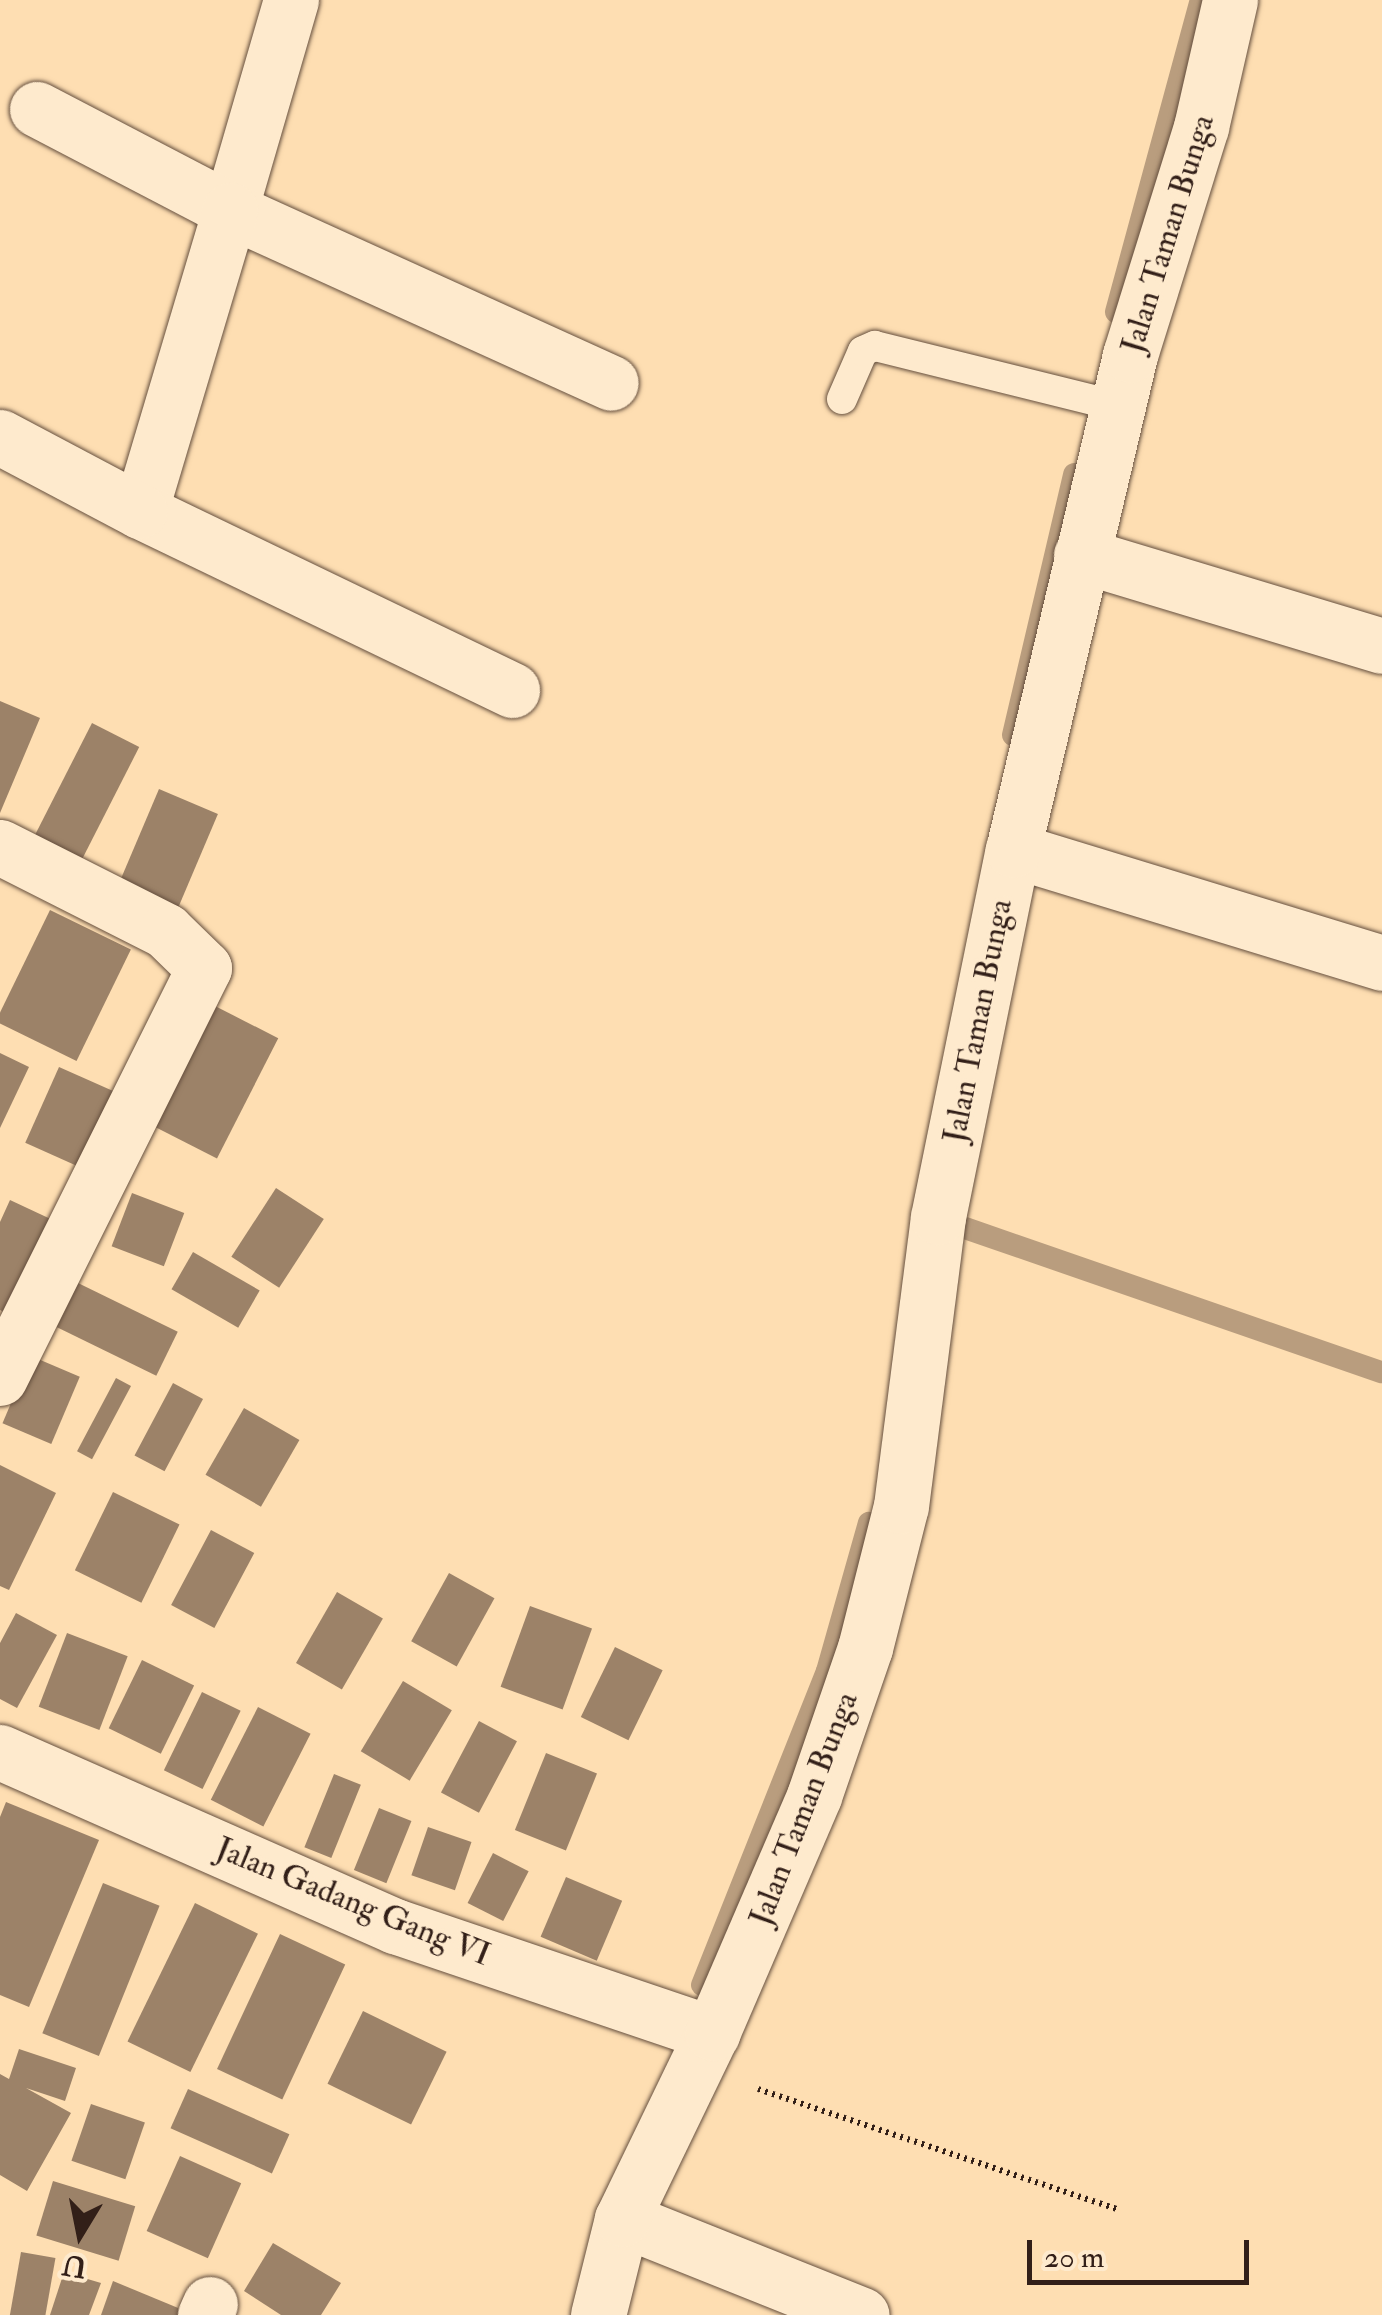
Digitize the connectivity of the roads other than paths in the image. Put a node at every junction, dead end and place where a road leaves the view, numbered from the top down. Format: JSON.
{"nodes":[{"id":1,"x":291,"y":0,"type":"edge"},
{"id":2,"x":1230,"y":0,"type":"edge"},
{"id":3,"x":37,"y":110,"type":"dead end"},
{"id":4,"x":230,"y":210,"type":"junction"},
{"id":5,"x":611,"y":383,"type":"dead end"},
{"id":6,"x":842,"y":399,"type":"dead end"},
{"id":7,"x":1110,"y":404,"type":"junction"},
{"id":8,"x":0,"y":437,"type":"edge"},
{"id":9,"x":140,"y":511,"type":"junction"},
{"id":10,"x":1081,"y":554,"type":"junction"},
{"id":11,"x":1382,"y":646,"type":"edge"},
{"id":12,"x":512,"y":690,"type":"dead end"},
{"id":13,"x":0,"y":847,"type":"edge"},
{"id":14,"x":1013,"y":850,"type":"junction"},
{"id":15,"x":1382,"y":964,"type":"edge"},
{"id":16,"x":0,"y":1378,"type":"edge"},
{"id":17,"x":0,"y":1752,"type":"edge"},
{"id":18,"x":704,"y":2050,"type":"junction"},
{"id":19,"x":622,"y":2219,"type":"junction"},
{"id":20,"x":598,"y":2315,"type":"edge"},
{"id":21,"x":862,"y":2315,"type":"edge"}],
"edges":[{"from":1,"to":4,"type":"street"},
{"from":2,"to":7,"type":"street","name":"Jalan Taman Bunga"},
{"from":3,"to":4,"type":"street"},
{"from":4,"to":5,"type":"street"},
{"from":4,"to":9,"type":"street"},
{"from":6,"to":7,"type":"lane"},
{"from":7,"to":10,"type":"street","name":"Jalan Taman Bunga"},
{"from":8,"to":9,"type":"street"},
{"from":9,"to":12,"type":"street"},
{"from":10,"to":11,"type":"street"},
{"from":10,"to":14,"type":"street","name":"Jalan Taman Bunga"},
{"from":13,"to":16,"type":"street"},
{"from":14,"to":15,"type":"street"},
{"from":14,"to":18,"type":"street","name":"Jalan Taman Bunga"},
{"from":17,"to":18,"type":"street","name":"Jalan Gadang Gang VI"},
{"from":18,"to":19,"type":"street","name":"Jalan Taman Bunga"},
{"from":19,"to":20,"type":"street","name":"Jalan Taman Bunga"},
{"from":19,"to":21,"type":"street"}]}
